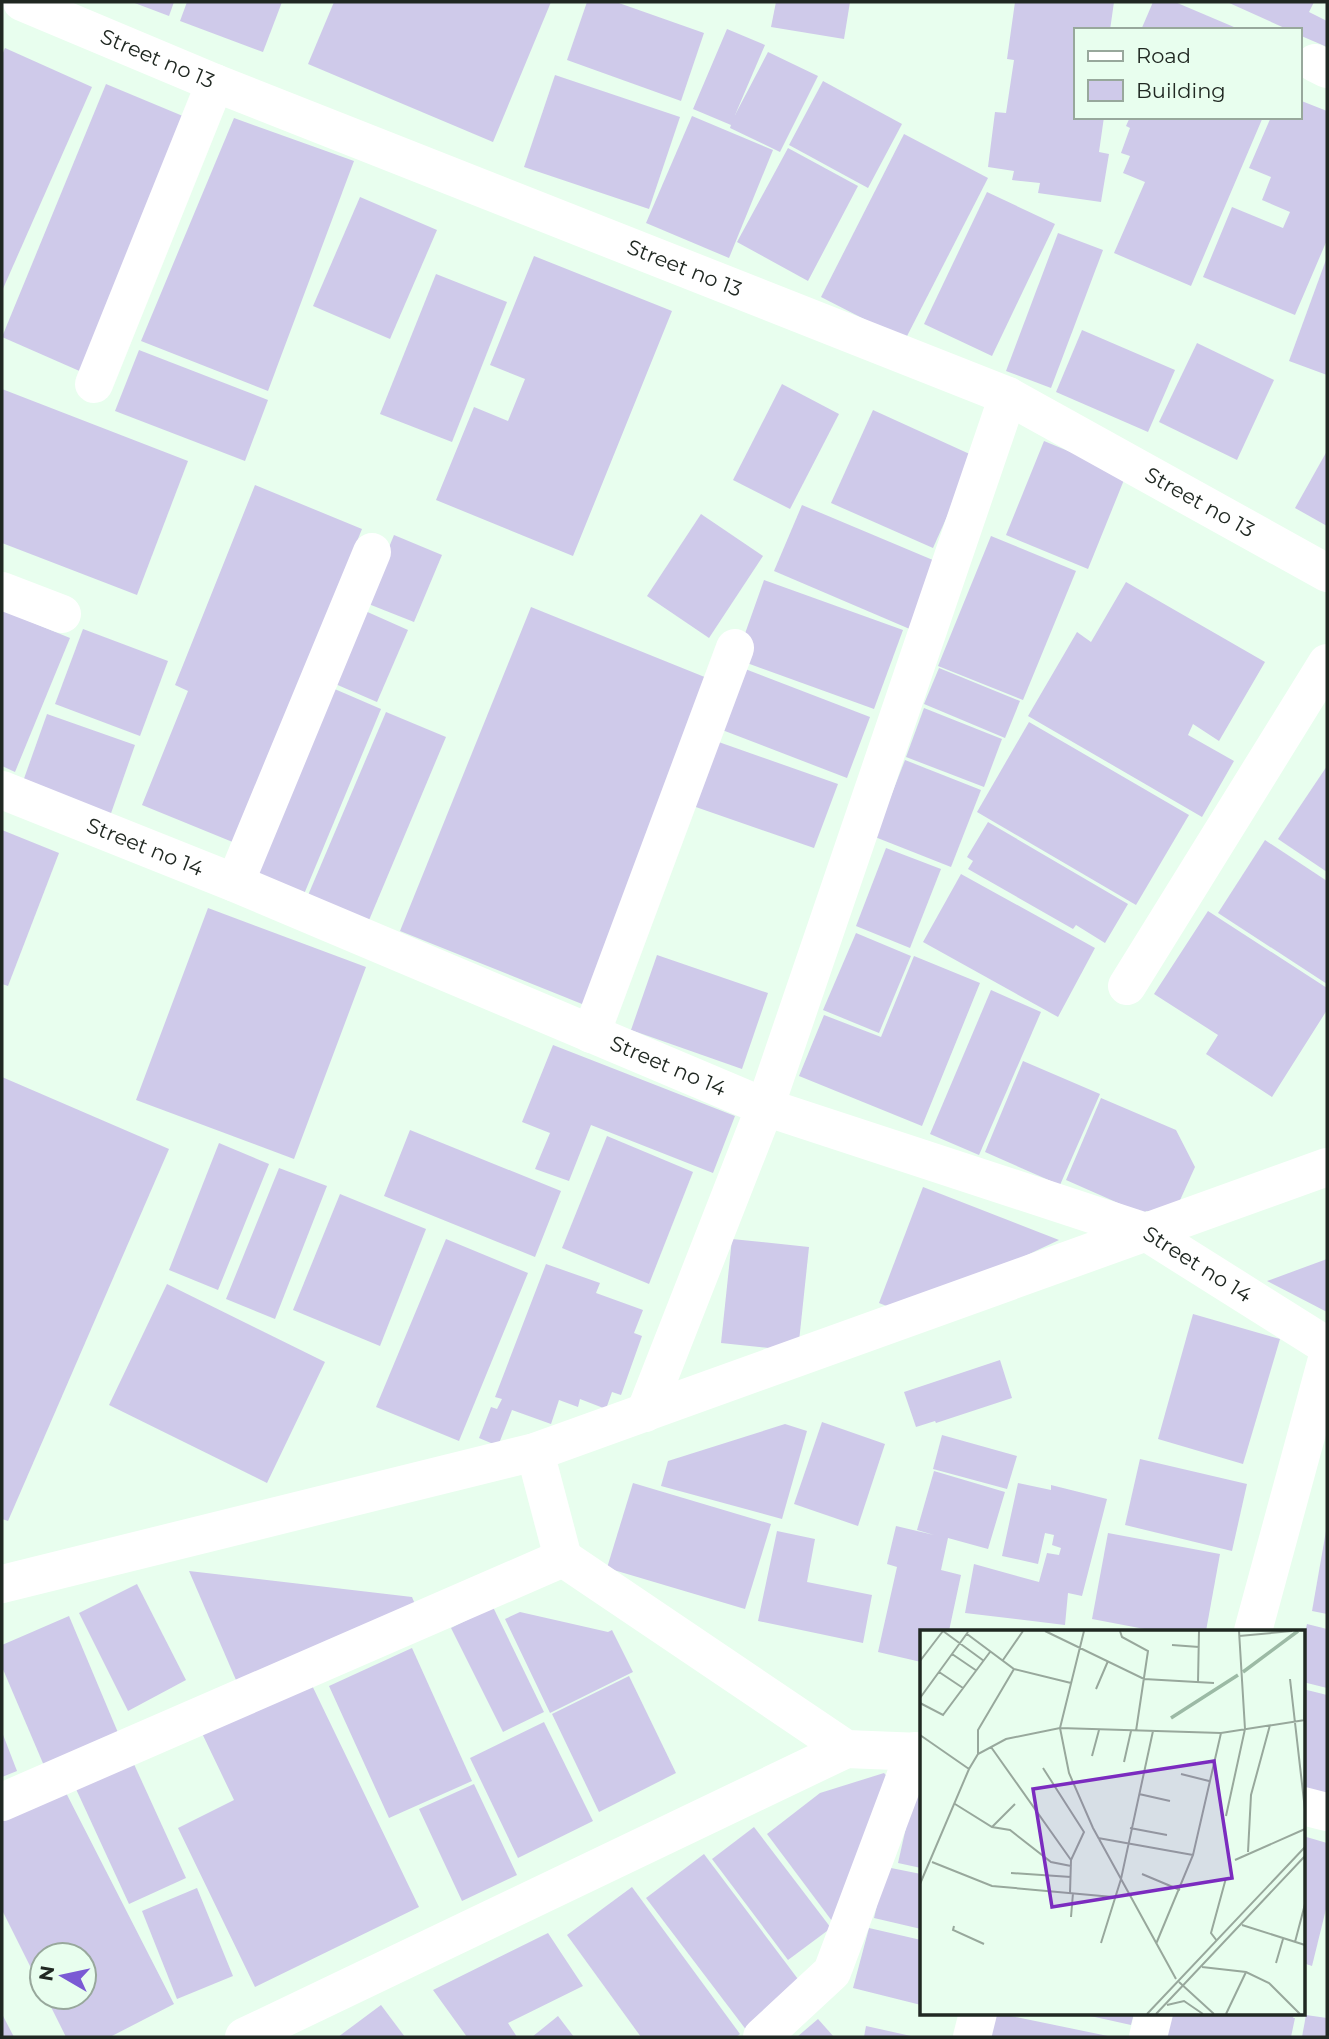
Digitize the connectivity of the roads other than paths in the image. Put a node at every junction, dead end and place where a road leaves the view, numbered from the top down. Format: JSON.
{"nodes":[{"id":1,"x":22,"y":2,"type":"edge"},
{"id":2,"x":215,"y":83,"type":"junction"},
{"id":3,"x":94,"y":384,"type":"dead end"},
{"id":4,"x":1008,"y":397,"type":"junction"},
{"id":5,"x":372,"y":552,"type":"dead end"},
{"id":6,"x":1327,"y":573,"type":"edge"},
{"id":7,"x":2,"y":591,"type":"edge"},
{"id":8,"x":62,"y":614,"type":"dead end"},
{"id":9,"x":735,"y":648,"type":"dead end"},
{"id":10,"x":1327,"y":663,"type":"edge"},
{"id":11,"x":2,"y":790,"type":"edge"},
{"id":12,"x":235,"y":883,"type":"junction"},
{"id":13,"x":1128,"y":986,"type":"dead end"},
{"id":14,"x":591,"y":1034,"type":"junction"},
{"id":15,"x":765,"y":1107,"type":"junction"},
{"id":16,"x":1327,"y":1167,"type":"edge"},
{"id":17,"x":1146,"y":1232,"type":"junction"},
{"id":18,"x":1327,"y":1346,"type":"edge"},
{"id":19,"x":1327,"y":1359,"type":"edge"},
{"id":20,"x":645,"y":1413,"type":"junction"},
{"id":21,"x":536,"y":1452,"type":"junction"},
{"id":22,"x":563,"y":1559,"type":"junction"},
{"id":23,"x":2,"y":1584,"type":"edge"},
{"id":24,"x":1253,"y":1630,"type":"edge"},
{"id":25,"x":846,"y":1749,"type":"junction"},
{"id":26,"x":918,"y":1752,"type":"edge"},
{"id":27,"x":2,"y":1802,"type":"edge"},
{"id":28,"x":1304,"y":1806,"type":"edge"},
{"id":29,"x":1327,"y":1812,"type":"edge"},
{"id":30,"x":978,"y":2014,"type":"edge"},
{"id":31,"x":1154,"y":2014,"type":"edge"},
{"id":32,"x":244,"y":2037,"type":"edge"},
{"id":33,"x":762,"y":2037,"type":"edge"},
{"id":34,"x":972,"y":2037,"type":"edge"},
{"id":35,"x":1148,"y":2037,"type":"edge"}],
"edges":[{"from":1,"to":2,"type":"street","name":"Street no 13"},
{"from":2,"to":3,"type":"street"},
{"from":2,"to":4,"type":"street","name":"Street no 13"},
{"from":4,"to":6,"type":"street","name":"Street no 13"},
{"from":4,"to":15,"type":"street"},
{"from":5,"to":12,"type":"street"},
{"from":7,"to":8,"type":"street"},
{"from":9,"to":14,"type":"street"},
{"from":10,"to":13,"type":"street"},
{"from":11,"to":12,"type":"street","name":"Street no 14"},
{"from":12,"to":14,"type":"street","name":"Street no 14"},
{"from":14,"to":15,"type":"street","name":"Street no 14"},
{"from":15,"to":17,"type":"street","name":"Street no 14"},
{"from":15,"to":20,"type":"street"},
{"from":16,"to":17,"type":"street"},
{"from":17,"to":18,"type":"street","name":"Street no 14"},
{"from":17,"to":20,"type":"street"},
{"from":19,"to":24,"type":"street"},
{"from":20,"to":21,"type":"street"},
{"from":21,"to":22,"type":"street"},
{"from":21,"to":23,"type":"street"},
{"from":22,"to":25,"type":"street"},
{"from":22,"to":27,"type":"street"},
{"from":25,"to":26,"type":"street"},
{"from":25,"to":32,"type":"street"},
{"from":26,"to":33,"type":"street"},
{"from":28,"to":29,"type":"street"},
{"from":30,"to":34,"type":"street"},
{"from":31,"to":35,"type":"street"}]}
